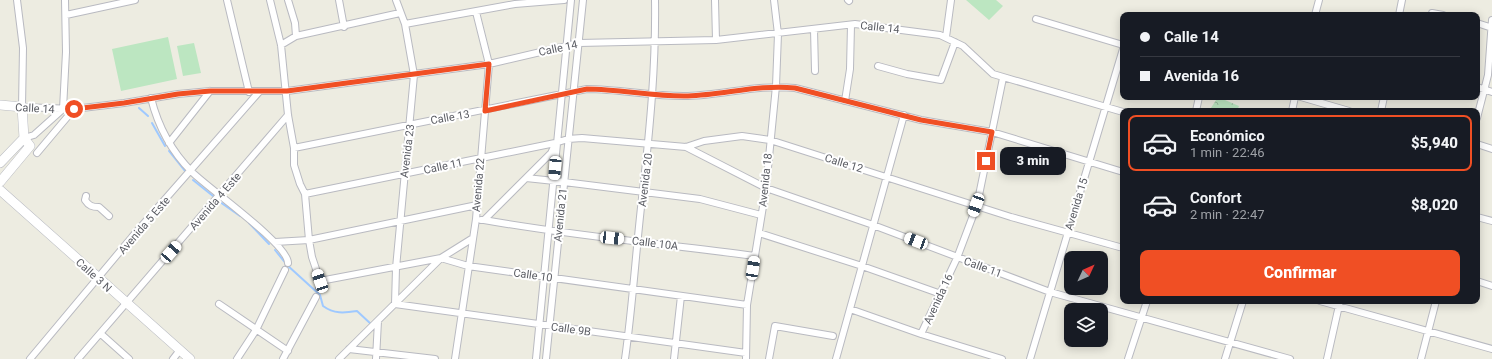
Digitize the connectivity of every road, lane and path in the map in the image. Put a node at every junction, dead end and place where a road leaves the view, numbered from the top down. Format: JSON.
{"nodes":[{"id":1,"x":17,"y":0,"type":"edge"},
{"id":2,"x":65,"y":0,"type":"edge"},
{"id":3,"x":135,"y":0,"type":"edge"},
{"id":4,"x":227,"y":0,"type":"edge"},
{"id":5,"x":270,"y":0,"type":"edge"},
{"id":6,"x":288,"y":0,"type":"edge"},
{"id":7,"x":339,"y":0,"type":"edge"},
{"id":8,"x":396,"y":0,"type":"edge"},
{"id":9,"x":564,"y":0,"type":"edge"},
{"id":10,"x":571,"y":0,"type":"edge"},
{"id":11,"x":583,"y":0,"type":"edge"},
{"id":12,"x":655,"y":0,"type":"edge"},
{"id":13,"x":715,"y":0,"type":"edge"},
{"id":14,"x":774,"y":0,"type":"edge"},
{"id":15,"x":951,"y":0,"type":"edge"},
{"id":16,"x":1319,"y":0,"type":"edge"},
{"id":17,"x":1402,"y":0,"type":"edge"},
{"id":18,"x":515,"y":2,"type":"edge"},
{"id":19,"x":400,"y":12,"type":"junction"},
{"id":20,"x":476,"y":12,"type":"junction"},
{"id":21,"x":1316,"y":12,"type":"edge"},
{"id":22,"x":1400,"y":12,"type":"edge"},
{"id":23,"x":66,"y":15,"type":"junction"},
{"id":24,"x":1036,"y":19,"type":"dead end"},
{"id":25,"x":1492,"y":20,"type":"edge"},
{"id":26,"x":405,"y":24,"type":"junction"},
{"id":27,"x":1480,"y":24,"type":"edge"},
{"id":28,"x":851,"y":25,"type":"junction"},
{"id":29,"x":344,"y":27,"type":"junction"},
{"id":30,"x":1492,"y":28,"type":"edge"},
{"id":31,"x":814,"y":29,"type":"junction"},
{"id":32,"x":778,"y":34,"type":"junction"},
{"id":33,"x":296,"y":36,"type":"junction"},
{"id":34,"x":946,"y":38,"type":"junction"},
{"id":35,"x":716,"y":40,"type":"junction"},
{"id":36,"x":955,"y":42,"type":"junction"},
{"id":37,"x":579,"y":43,"type":"junction"},
{"id":38,"x":656,"y":43,"type":"junction"},
{"id":39,"x":1120,"y":44,"type":"edge"},
{"id":40,"x":281,"y":45,"type":"junction"},
{"id":41,"x":566,"y":46,"type":"junction"},
{"id":42,"x":1120,"y":59,"type":"edge"},
{"id":43,"x":489,"y":64,"type":"junction"},
{"id":44,"x":878,"y":66,"type":"dead end"},
{"id":45,"x":815,"y":71,"type":"dead end"},
{"id":46,"x":414,"y":75,"type":"junction"},
{"id":47,"x":1003,"y":78,"type":"junction"},
{"id":48,"x":776,"y":86,"type":"junction"},
{"id":49,"x":1480,"y":89,"type":"edge"},
{"id":50,"x":210,"y":91,"type":"junction"},
{"id":51,"x":287,"y":91,"type":"junction"},
{"id":52,"x":249,"y":92,"type":"junction"},
{"id":53,"x":259,"y":92,"type":"junction"},
{"id":54,"x":1492,"y":92,"type":"edge"},
{"id":55,"x":573,"y":93,"type":"junction"},
{"id":56,"x":562,"y":94,"type":"junction"},
{"id":57,"x":653,"y":95,"type":"junction"},
{"id":58,"x":151,"y":98,"type":"junction"},
{"id":59,"x":1311,"y":100,"type":"edge"},
{"id":60,"x":845,"y":101,"type":"junction"},
{"id":61,"x":0,"y":106,"type":"edge"},
{"id":62,"x":22,"y":107,"type":"junction"},
{"id":63,"x":1106,"y":107,"type":"junction"},
{"id":64,"x":1339,"y":108,"type":"edge"},
{"id":65,"x":63,"y":109,"type":"junction"},
{"id":66,"x":74,"y":109,"type":"junction"},
{"id":67,"x":485,"y":111,"type":"junction"},
{"id":68,"x":1120,"y":111,"type":"edge"},
{"id":69,"x":288,"y":115,"type":"junction"},
{"id":70,"x":904,"y":116,"type":"junction"},
{"id":71,"x":410,"y":124,"type":"junction"},
{"id":72,"x":992,"y":132,"type":"junction"},
{"id":73,"x":34,"y":135,"type":"junction"},
{"id":74,"x":24,"y":138,"type":"junction"},
{"id":75,"x":568,"y":139,"type":"junction"},
{"id":76,"x":770,"y":140,"type":"junction"},
{"id":77,"x":556,"y":142,"type":"junction"},
{"id":78,"x":169,"y":143,"type":"junction"},
{"id":79,"x":649,"y":143,"type":"junction"},
{"id":80,"x":1480,"y":145,"type":"edge"},
{"id":81,"x":30,"y":146,"type":"junction"},
{"id":82,"x":686,"y":147,"type":"junction"},
{"id":83,"x":294,"y":148,"type":"junction"},
{"id":84,"x":1492,"y":149,"type":"edge"},
{"id":85,"x":37,"y":153,"type":"dead end"},
{"id":86,"x":480,"y":158,"type":"junction"},
{"id":87,"x":1089,"y":162,"type":"junction"},
{"id":88,"x":0,"y":163,"type":"edge"},
{"id":89,"x":191,"y":171,"type":"junction"},
{"id":90,"x":1120,"y":171,"type":"edge"},
{"id":91,"x":404,"y":175,"type":"junction"},
{"id":92,"x":887,"y":176,"type":"junction"},
{"id":93,"x":526,"y":178,"type":"junction"},
{"id":94,"x":554,"y":181,"type":"junction"},
{"id":95,"x":0,"y":182,"type":"edge"},
{"id":96,"x":564,"y":182,"type":"junction"},
{"id":97,"x":766,"y":188,"type":"junction"},
{"id":98,"x":0,"y":190,"type":"edge"},
{"id":99,"x":642,"y":191,"type":"junction"},
{"id":100,"x":305,"y":194,"type":"junction"},
{"id":101,"x":86,"y":196,"type":"dead end"},
{"id":102,"x":220,"y":196,"type":"junction"},
{"id":103,"x":477,"y":205,"type":"junction"},
{"id":104,"x":976,"y":205,"type":"junction"},
{"id":105,"x":761,"y":215,"type":"junction"},
{"id":106,"x":109,"y":216,"type":"dead end"},
{"id":107,"x":1480,"y":218,"type":"edge"},
{"id":108,"x":476,"y":219,"type":"junction"},
{"id":109,"x":484,"y":220,"type":"junction"},
{"id":110,"x":400,"y":221,"type":"junction"},
{"id":111,"x":1492,"y":221,"type":"edge"},
{"id":112,"x":874,"y":225,"type":"junction"},
{"id":113,"x":549,"y":232,"type":"junction"},
{"id":114,"x":558,"y":233,"type":"junction"},
{"id":115,"x":759,"y":233,"type":"junction"},
{"id":116,"x":1068,"y":233,"type":"junction"},
{"id":117,"x":473,"y":238,"type":"junction"},
{"id":118,"x":309,"y":240,"type":"junction"},
{"id":119,"x":638,"y":241,"type":"junction"},
{"id":120,"x":275,"y":242,"type":"junction"},
{"id":121,"x":1120,"y":247,"type":"edge"},
{"id":122,"x":755,"y":256,"type":"junction"},
{"id":123,"x":441,"y":258,"type":"junction"},
{"id":124,"x":958,"y":258,"type":"junction"},
{"id":125,"x":288,"y":263,"type":"dead end"},
{"id":126,"x":468,"y":266,"type":"junction"},
{"id":127,"x":862,"y":266,"type":"junction"},
{"id":128,"x":396,"y":268,"type":"junction"},
{"id":129,"x":285,"y":270,"type":"dead end"},
{"id":130,"x":544,"y":277,"type":"junction"},
{"id":131,"x":554,"y":278,"type":"junction"},
{"id":132,"x":98,"y":279,"type":"junction"},
{"id":133,"x":320,"y":281,"type":"junction"},
{"id":134,"x":1480,"y":282,"type":"edge"},
{"id":135,"x":1492,"y":286,"type":"edge"},
{"id":136,"x":319,"y":287,"type":"dead end"},
{"id":137,"x":634,"y":289,"type":"junction"},
{"id":138,"x":1050,"y":292,"type":"junction"},
{"id":139,"x":941,"y":294,"type":"junction"},
{"id":140,"x":681,"y":296,"type":"junction"},
{"id":141,"x":316,"y":297,"type":"dead end"},
{"id":142,"x":127,"y":304,"type":"junction"},
{"id":143,"x":219,"y":304,"type":"dead end"},
{"id":144,"x":395,"y":304,"type":"junction"},
{"id":145,"x":1147,"y":304,"type":"edge"},
{"id":146,"x":1242,"y":304,"type":"edge"},
{"id":147,"x":1340,"y":304,"type":"edge"},
{"id":148,"x":1343,"y":304,"type":"edge"},
{"id":149,"x":1435,"y":304,"type":"edge"},
{"id":150,"x":747,"y":305,"type":"junction"},
{"id":151,"x":850,"y":309,"type":"junction"},
{"id":152,"x":460,"y":313,"type":"junction"},
{"id":153,"x":1142,"y":316,"type":"junction"},
{"id":154,"x":378,"y":321,"type":"junction"},
{"id":155,"x":540,"y":325,"type":"junction"},
{"id":156,"x":549,"y":326,"type":"junction"},
{"id":157,"x":256,"y":330,"type":"junction"},
{"id":158,"x":1429,"y":330,"type":"junction"},
{"id":159,"x":101,"y":334,"type":"junction"},
{"id":160,"x":921,"y":334,"type":"junction"},
{"id":161,"x":833,"y":336,"type":"dead end"},
{"id":162,"x":628,"y":337,"type":"junction"},
{"id":163,"x":1229,"y":342,"type":"junction"},
{"id":164,"x":676,"y":343,"type":"junction"},
{"id":165,"x":349,"y":349,"type":"junction"},
{"id":166,"x":1492,"y":349,"type":"edge"},
{"id":167,"x":180,"y":350,"type":"junction"},
{"id":168,"x":288,"y":352,"type":"junction"},
{"id":169,"x":376,"y":356,"type":"edge"},
{"id":170,"x":746,"y":356,"type":"edge"},
{"id":171,"x":30,"y":359,"type":"edge"},
{"id":172,"x":78,"y":359,"type":"edge"},
{"id":173,"x":129,"y":359,"type":"edge"},
{"id":174,"x":173,"y":359,"type":"edge"},
{"id":175,"x":190,"y":359,"type":"edge"},
{"id":176,"x":237,"y":359,"type":"edge"},
{"id":177,"x":283,"y":359,"type":"edge"},
{"id":178,"x":339,"y":359,"type":"edge"},
{"id":179,"x":435,"y":359,"type":"edge"},
{"id":180,"x":455,"y":359,"type":"edge"},
{"id":181,"x":536,"y":359,"type":"edge"},
{"id":182,"x":546,"y":359,"type":"edge"},
{"id":183,"x":625,"y":359,"type":"edge"},
{"id":184,"x":674,"y":359,"type":"edge"},
{"id":185,"x":769,"y":359,"type":"edge"},
{"id":186,"x":836,"y":359,"type":"edge"},
{"id":187,"x":1002,"y":359,"type":"edge"},
{"id":188,"x":1030,"y":359,"type":"edge"},
{"id":189,"x":1128,"y":359,"type":"edge"},
{"id":190,"x":1225,"y":359,"type":"edge"},
{"id":191,"x":1290,"y":359,"type":"edge"},
{"id":192,"x":1327,"y":359,"type":"edge"},
{"id":193,"x":1421,"y":359,"type":"edge"}],
"edges":[{"from":1,"to":62,"type":"street"},
{"from":2,"to":23,"type":"street"},
{"from":3,"to":23,"type":"street"},
{"from":4,"to":52,"type":"street"},
{"from":5,"to":40,"type":"street"},
{"from":6,"to":33,"type":"street"},
{"from":7,"to":29,"type":"street"},
{"from":8,"to":19,"type":"street","name":"Avenida 23"},
{"from":9,"to":18,"type":"street"},
{"from":10,"to":41,"type":"street","name":"Avenida 21"},
{"from":11,"to":37,"type":"street","name":"Avenida 21"},
{"from":12,"to":38,"type":"street","name":"Avenida 20"},
{"from":13,"to":35,"type":"street"},
{"from":14,"to":32,"type":"street","name":"Avenida 18"},
{"from":15,"to":34,"type":"street"},
{"from":16,"to":21,"type":"street"},
{"from":17,"to":22,"type":"street"},
{"from":18,"to":20,"type":"street"},
{"from":19,"to":26,"type":"street","name":"Avenida 23"},
{"from":19,"to":29,"type":"street"},
{"from":20,"to":26,"type":"street"},
{"from":20,"to":43,"type":"street","name":"Avenida 22"},
{"from":23,"to":65,"type":"street"},
{"from":24,"to":39,"type":"street"},
{"from":25,"to":30,"type":"street"},
{"from":26,"to":46,"type":"street","name":"Avenida 23"},
{"from":27,"to":30,"type":"street"},
{"from":28,"to":31,"type":"street","name":"Calle 14"},
{"from":28,"to":34,"type":"street","name":"Calle 14"},
{"from":28,"to":60,"type":"street"},
{"from":29,"to":33,"type":"street"},
{"from":30,"to":49,"type":"street"},
{"from":31,"to":32,"type":"street","name":"Calle 14"},
{"from":31,"to":45,"type":"street"},
{"from":32,"to":35,"type":"street","name":"Calle 14"},
{"from":32,"to":48,"type":"street","name":"Avenida 18"},
{"from":33,"to":40,"type":"street"},
{"from":34,"to":36,"type":"street","name":"Calle 14"},
{"from":35,"to":38,"type":"street","name":"Calle 14"},
{"from":36,"to":44,"type":"street"},
{"from":36,"to":47,"type":"street","name":"Calle 14"},
{"from":37,"to":38,"type":"street","name":"Calle 14"},
{"from":37,"to":41,"type":"street","name":"Calle 14"},
{"from":37,"to":55,"type":"street","name":"Avenida 21"},
{"from":38,"to":57,"type":"street","name":"Avenida 20"},
{"from":40,"to":51,"type":"street"},
{"from":41,"to":43,"type":"street","name":"Calle 14"},
{"from":41,"to":56,"type":"street","name":"Avenida 21"},
{"from":42,"to":63,"type":"street","name":"Avenida 15"},
{"from":43,"to":46,"type":"street","name":"Calle 14"},
{"from":43,"to":67,"type":"street","name":"Avenida 22"},
{"from":46,"to":51,"type":"street","name":"Calle 14"},
{"from":46,"to":71,"type":"street","name":"Avenida 23"},
{"from":47,"to":63,"type":"street","name":"Calle 14"},
{"from":47,"to":72,"type":"street","name":"Avenida 16"},
{"from":48,"to":57,"type":"street","name":"Calle 13"},
{"from":48,"to":60,"type":"street","name":"Calle 13"},
{"from":48,"to":76,"type":"street","name":"Avenida 18"},
{"from":49,"to":54,"type":"street"},
{"from":50,"to":52,"type":"street","name":"Calle 14"},
{"from":50,"to":58,"type":"street","name":"Calle 14"},
{"from":50,"to":78,"type":"street"},
{"from":51,"to":53,"type":"street","name":"Calle 14"},
{"from":51,"to":69,"type":"street"},
{"from":52,"to":53,"type":"street","name":"Calle 14"},
{"from":53,"to":89,"type":"street","name":"Avenida 5 Este"},
{"from":55,"to":56,"type":"street","name":"Calle 13"},
{"from":55,"to":57,"type":"street","name":"Calle 13"},
{"from":55,"to":75,"type":"street","name":"Avenida 21"},
{"from":56,"to":67,"type":"street","name":"Calle 13"},
{"from":56,"to":77,"type":"street","name":"Avenida 21"},
{"from":57,"to":79,"type":"street","name":"Avenida 20"},
{"from":58,"to":66,"type":"street","name":"Calle 14"},
{"from":58,"to":78,"type":"street"},
{"from":59,"to":64,"type":"street"},
{"from":60,"to":70,"type":"street","name":"Calle 13"},
{"from":61,"to":62,"type":"street","name":"Calle 14"},
{"from":62,"to":65,"type":"street","name":"Calle 14"},
{"from":62,"to":74,"type":"street"},
{"from":63,"to":68,"type":"street","name":"Calle 14"},
{"from":63,"to":87,"type":"street","name":"Avenida 15"},
{"from":65,"to":66,"type":"street","name":"Calle 14"},
{"from":65,"to":73,"type":"street"},
{"from":66,"to":85,"type":"street"},
{"from":67,"to":71,"type":"street","name":"Calle 13"},
{"from":67,"to":86,"type":"street","name":"Avenida 22"},
{"from":69,"to":83,"type":"street"},
{"from":69,"to":102,"type":"street","name":"Avenida 4 Este"},
{"from":70,"to":72,"type":"street","name":"Calle 13"},
{"from":70,"to":92,"type":"street"},
{"from":71,"to":83,"type":"street","name":"Calle 13"},
{"from":71,"to":91,"type":"street","name":"Avenida 23"},
{"from":72,"to":87,"type":"street","name":"Calle 13"},
{"from":72,"to":104,"type":"street","name":"Avenida 16"},
{"from":73,"to":74,"type":"street"},
{"from":73,"to":81,"type":"street"},
{"from":74,"to":81,"type":"street"},
{"from":74,"to":88,"type":"street"},
{"from":75,"to":77,"type":"street","name":"Calle 12"},
{"from":75,"to":79,"type":"street","name":"Calle 12"},
{"from":75,"to":96,"type":"street","name":"Avenida 21"},
{"from":76,"to":82,"type":"street","name":"Calle 12"},
{"from":76,"to":92,"type":"street","name":"Calle 12"},
{"from":76,"to":97,"type":"street","name":"Avenida 18"},
{"from":77,"to":86,"type":"street","name":"Calle 11"},
{"from":77,"to":93,"type":"street"},
{"from":77,"to":94,"type":"street","name":"Avenida 21"},
{"from":78,"to":89,"type":"street"},
{"from":79,"to":82,"type":"street","name":"Calle 12"},
{"from":79,"to":99,"type":"street","name":"Avenida 20"},
{"from":80,"to":84,"type":"street"},
{"from":81,"to":95,"type":"street"},
{"from":82,"to":97,"type":"street","name":"Calle 11"},
{"from":83,"to":100,"type":"street"},
{"from":86,"to":91,"type":"street","name":"Calle 11"},
{"from":86,"to":103,"type":"street","name":"Avenida 22"},
{"from":87,"to":90,"type":"street","name":"Calle 13"},
{"from":87,"to":116,"type":"street","name":"Avenida 15"},
{"from":89,"to":102,"type":"street"},
{"from":89,"to":132,"type":"street","name":"Avenida 5 Este"},
{"from":91,"to":100,"type":"street","name":"Calle 11"},
{"from":91,"to":110,"type":"street","name":"Avenida 23"},
{"from":92,"to":104,"type":"street","name":"Calle 12"},
{"from":92,"to":112,"type":"street"},
{"from":93,"to":94,"type":"street"},
{"from":93,"to":109,"type":"street"},
{"from":94,"to":96,"type":"street"},
{"from":94,"to":113,"type":"street","name":"Avenida 21"},
{"from":96,"to":99,"type":"street"},
{"from":96,"to":114,"type":"street","name":"Avenida 21"},
{"from":97,"to":105,"type":"street","name":"Avenida 18"},
{"from":97,"to":112,"type":"street","name":"Calle 11"},
{"from":98,"to":132,"type":"street","name":"Calle 3 N"},
{"from":99,"to":105,"type":"street"},
{"from":99,"to":119,"type":"street","name":"Avenida 20"},
{"from":100,"to":118,"type":"street"},
{"from":101,"to":106,"type":"street"},
{"from":102,"to":120,"type":"street"},
{"from":102,"to":142,"type":"street","name":"Avenida 4 Este"},
{"from":103,"to":108,"type":"street","name":"Avenida 22"},
{"from":103,"to":110,"type":"street"},
{"from":104,"to":116,"type":"street","name":"Calle 12"},
{"from":104,"to":124,"type":"street","name":"Avenida 16"},
{"from":105,"to":115,"type":"street","name":"Avenida 18"},
{"from":107,"to":111,"type":"street"},
{"from":108,"to":109,"type":"street","name":"Calle 10A"},
{"from":108,"to":117,"type":"street","name":"Avenida 22"},
{"from":109,"to":113,"type":"street","name":"Calle 10A"},
{"from":110,"to":118,"type":"street"},
{"from":110,"to":128,"type":"street","name":"Avenida 23"},
{"from":112,"to":124,"type":"street","name":"Calle 11"},
{"from":112,"to":127,"type":"street"},
{"from":113,"to":114,"type":"street","name":"Calle 10A"},
{"from":113,"to":130,"type":"street","name":"Avenida 21"},
{"from":114,"to":119,"type":"street","name":"Calle 10A"},
{"from":114,"to":131,"type":"street","name":"Avenida 21"},
{"from":115,"to":122,"type":"street","name":"Avenida 18"},
{"from":115,"to":127,"type":"street"},
{"from":116,"to":121,"type":"street","name":"Calle 12"},
{"from":116,"to":138,"type":"street","name":"Avenida 15"},
{"from":117,"to":123,"type":"street"},
{"from":117,"to":126,"type":"street","name":"Avenida 22"},
{"from":118,"to":120,"type":"street"},
{"from":118,"to":133,"type":"street"},
{"from":119,"to":122,"type":"street","name":"Calle 10A"},
{"from":119,"to":137,"type":"street","name":"Avenida 20"},
{"from":120,"to":125,"type":"street"},
{"from":122,"to":150,"type":"street","name":"Avenida 18"},
{"from":123,"to":126,"type":"street","name":"Calle 10"},
{"from":123,"to":128,"type":"street","name":"Calle 10"},
{"from":123,"to":144,"type":"street"},
{"from":124,"to":138,"type":"street","name":"Calle 11"},
{"from":124,"to":139,"type":"street","name":"Avenida 16"},
{"from":126,"to":130,"type":"street","name":"Calle 10"},
{"from":126,"to":152,"type":"street","name":"Avenida 22"},
{"from":127,"to":139,"type":"street"},
{"from":127,"to":151,"type":"street"},
{"from":128,"to":133,"type":"street","name":"Calle 10"},
{"from":128,"to":144,"type":"street","name":"Avenida 23"},
{"from":129,"to":157,"type":"street"},
{"from":130,"to":131,"type":"street","name":"Calle 10"},
{"from":130,"to":155,"type":"street","name":"Avenida 21"},
{"from":131,"to":137,"type":"street","name":"Calle 10"},
{"from":131,"to":156,"type":"street","name":"Avenida 21"},
{"from":132,"to":142,"type":"street","name":"Calle 3 N"},
{"from":132,"to":171,"type":"street","name":"Avenida 5 Este"},
{"from":133,"to":136,"type":"street"},
{"from":134,"to":135,"type":"street"},
{"from":137,"to":140,"type":"street","name":"Calle 10"},
{"from":137,"to":162,"type":"street","name":"Avenida 20"},
{"from":138,"to":153,"type":"street","name":"Calle 11"},
{"from":138,"to":188,"type":"street","name":"Avenida 15"},
{"from":139,"to":160,"type":"street","name":"Avenida 16"},
{"from":140,"to":150,"type":"street","name":"Calle 10"},
{"from":140,"to":164,"type":"street"},
{"from":141,"to":168,"type":"street"},
{"from":142,"to":159,"type":"street","name":"Avenida 4 Este"},
{"from":142,"to":167,"type":"street","name":"Calle 3 N"},
{"from":143,"to":157,"type":"street"},
{"from":144,"to":152,"type":"street","name":"Calle 9B"},
{"from":144,"to":154,"type":"street"},
{"from":145,"to":153,"type":"street"},
{"from":146,"to":163,"type":"street"},
{"from":147,"to":192,"type":"street"},
{"from":148,"to":158,"type":"street"},
{"from":149,"to":158,"type":"street"},
{"from":150,"to":170,"type":"street","name":"Avenida 18"},
{"from":151,"to":160,"type":"street"},
{"from":151,"to":186,"type":"street"},
{"from":152,"to":155,"type":"street","name":"Calle 9B"},
{"from":152,"to":180,"type":"street","name":"Avenida 22"},
{"from":153,"to":163,"type":"street","name":"Calle 11"},
{"from":153,"to":189,"type":"street"},
{"from":154,"to":165,"type":"street"},
{"from":154,"to":169,"type":"street"},
{"from":155,"to":156,"type":"street","name":"Calle 9B"},
{"from":155,"to":181,"type":"street","name":"Avenida 21"},
{"from":156,"to":162,"type":"street","name":"Calle 9B"},
{"from":156,"to":182,"type":"street","name":"Avenida 21"},
{"from":157,"to":168,"type":"street"},
{"from":157,"to":176,"type":"street"},
{"from":158,"to":166,"type":"street"},
{"from":158,"to":193,"type":"street"},
{"from":159,"to":172,"type":"street","name":"Avenida 4 Este"},
{"from":159,"to":173,"type":"street"},
{"from":160,"to":187,"type":"street"},
{"from":161,"to":185,"type":"street"},
{"from":162,"to":164,"type":"street","name":"Calle 9B"},
{"from":162,"to":183,"type":"street","name":"Avenida 20"},
{"from":163,"to":190,"type":"street"},
{"from":163,"to":191,"type":"street","name":"Calle 11"},
{"from":164,"to":170,"type":"street","name":"Calle 9B"},
{"from":164,"to":184,"type":"street"},
{"from":165,"to":169,"type":"street"},
{"from":165,"to":178,"type":"street"},
{"from":167,"to":174,"type":"street"},
{"from":167,"to":175,"type":"street","name":"Calle 3 N"},
{"from":168,"to":177,"type":"street"},
{"from":169,"to":179,"type":"street"}]}
